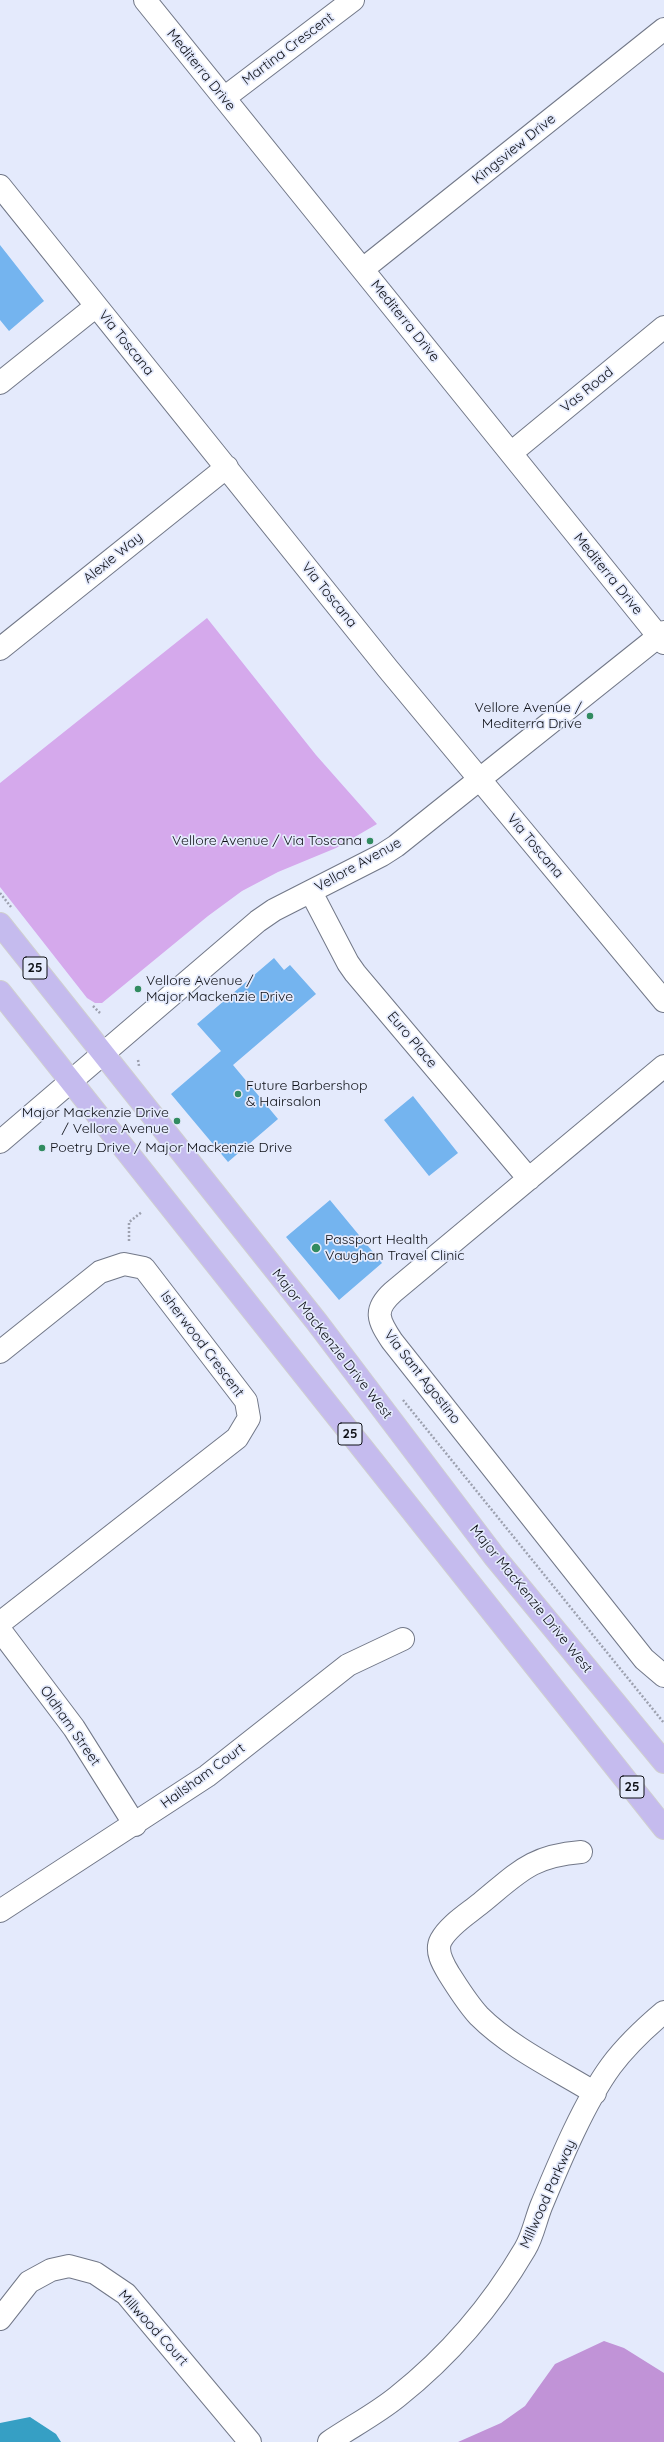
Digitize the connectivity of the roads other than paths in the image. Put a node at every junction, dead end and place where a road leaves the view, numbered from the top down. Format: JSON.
{"nodes":[{"id":1,"x":145,"y":0,"type":"edge"},
{"id":2,"x":353,"y":0,"type":"edge"},
{"id":3,"x":664,"y":29,"type":"edge"},
{"id":4,"x":224,"y":98,"type":"junction"},
{"id":5,"x":0,"y":186,"type":"edge"},
{"id":6,"x":363,"y":269,"type":"junction"},
{"id":7,"x":96,"y":307,"type":"junction"},
{"id":8,"x":664,"y":327,"type":"edge"},
{"id":9,"x":0,"y":383,"type":"edge"},
{"id":10,"x":511,"y":453,"type":"junction"},
{"id":11,"x":227,"y":467,"type":"junction"},
{"id":12,"x":662,"y":637,"type":"edge"},
{"id":13,"x":0,"y":648,"type":"edge"},
{"id":14,"x":480,"y":779,"type":"junction"},
{"id":15,"x":311,"y":892,"type":"junction"},
{"id":16,"x":0,"y":924,"type":"edge"},
{"id":17,"x":0,"y":992,"type":"edge"},
{"id":18,"x":664,"y":1001,"type":"edge"},
{"id":19,"x":104,"y":1054,"type":"junction"},
{"id":20,"x":664,"y":1066,"type":"edge"},
{"id":21,"x":70,"y":1081,"type":"junction"},
{"id":22,"x":0,"y":1142,"type":"edge"},
{"id":23,"x":528,"y":1179,"type":"junction"},
{"id":24,"x":0,"y":1352,"type":"edge"},
{"id":25,"x":0,"y":1623,"type":"edge"},
{"id":26,"x":0,"y":1630,"type":"edge"},
{"id":27,"x":403,"y":1639,"type":"dead end"},
{"id":28,"x":664,"y":1676,"type":"edge"},
{"id":29,"x":664,"y":1762,"type":"edge"},
{"id":30,"x":135,"y":1825,"type":"junction"},
{"id":31,"x":664,"y":1828,"type":"edge"},
{"id":32,"x":581,"y":1852,"type":"dead end"},
{"id":33,"x":0,"y":1911,"type":"edge"},
{"id":34,"x":664,"y":2012,"type":"edge"},
{"id":35,"x":595,"y":2092,"type":"junction"},
{"id":36,"x":0,"y":2319,"type":"edge"},
{"id":37,"x":250,"y":2442,"type":"edge"},
{"id":38,"x":329,"y":2442,"type":"edge"}],
"edges":[{"from":1,"to":4,"type":"street","name":"Mediterra Drive"},
{"from":2,"to":4,"type":"street","name":"Martina Crescent"},
{"from":3,"to":6,"type":"street","name":"Kingsview Drive"},
{"from":4,"to":6,"type":"street","name":"Mediterra Drive"},
{"from":5,"to":7,"type":"street","name":"Via Toscana"},
{"from":6,"to":10,"type":"street","name":"Mediterra Drive"},
{"from":7,"to":9,"type":"street"},
{"from":7,"to":11,"type":"street","name":"Via Toscana"},
{"from":8,"to":10,"type":"street","name":"Vas Road"},
{"from":10,"to":12,"type":"street","name":"Mediterra Drive"},
{"from":11,"to":13,"type":"street","name":"Alexie Way"},
{"from":11,"to":14,"type":"street","name":"Via Toscana"},
{"from":12,"to":14,"type":"street","name":"Vellore Avenue"},
{"from":14,"to":15,"type":"street","name":"Vellore Avenue"},
{"from":14,"to":18,"type":"street","name":"Via Toscana"},
{"from":15,"to":19,"type":"street","name":"Vellore Avenue"},
{"from":15,"to":23,"type":"street","name":"Euro Place"},
{"from":16,"to":19,"type":"main road","name":"Major MacKenzie Drive West","number":"25"},
{"from":17,"to":21,"type":"main road","number":"25"},
{"from":19,"to":21,"type":"street","name":"Vellore Avenue"},
{"from":19,"to":29,"type":"main road","name":"Major MacKenzie Drive West","number":"25"},
{"from":20,"to":23,"type":"street","name":"Via Sant Agostino"},
{"from":21,"to":22,"type":"street","name":"Vellore Avenue"},
{"from":21,"to":31,"type":"main road","number":"25"},
{"from":23,"to":28,"type":"street","name":"Via Sant Agostino"},
{"from":24,"to":25,"type":"street","name":"Isherwood Crescent"},
{"from":26,"to":30,"type":"street","name":"Oldham Street"},
{"from":27,"to":30,"type":"street","name":"Hailsham Court"},
{"from":30,"to":33,"type":"street","name":"Hailsham Court"},
{"from":32,"to":35,"type":"street"},
{"from":34,"to":35,"type":"street","name":"Millwood Parkway"},
{"from":35,"to":38,"type":"street","name":"Millwood Parkway"},
{"from":36,"to":37,"type":"street","name":"Millwood Court"}]}
